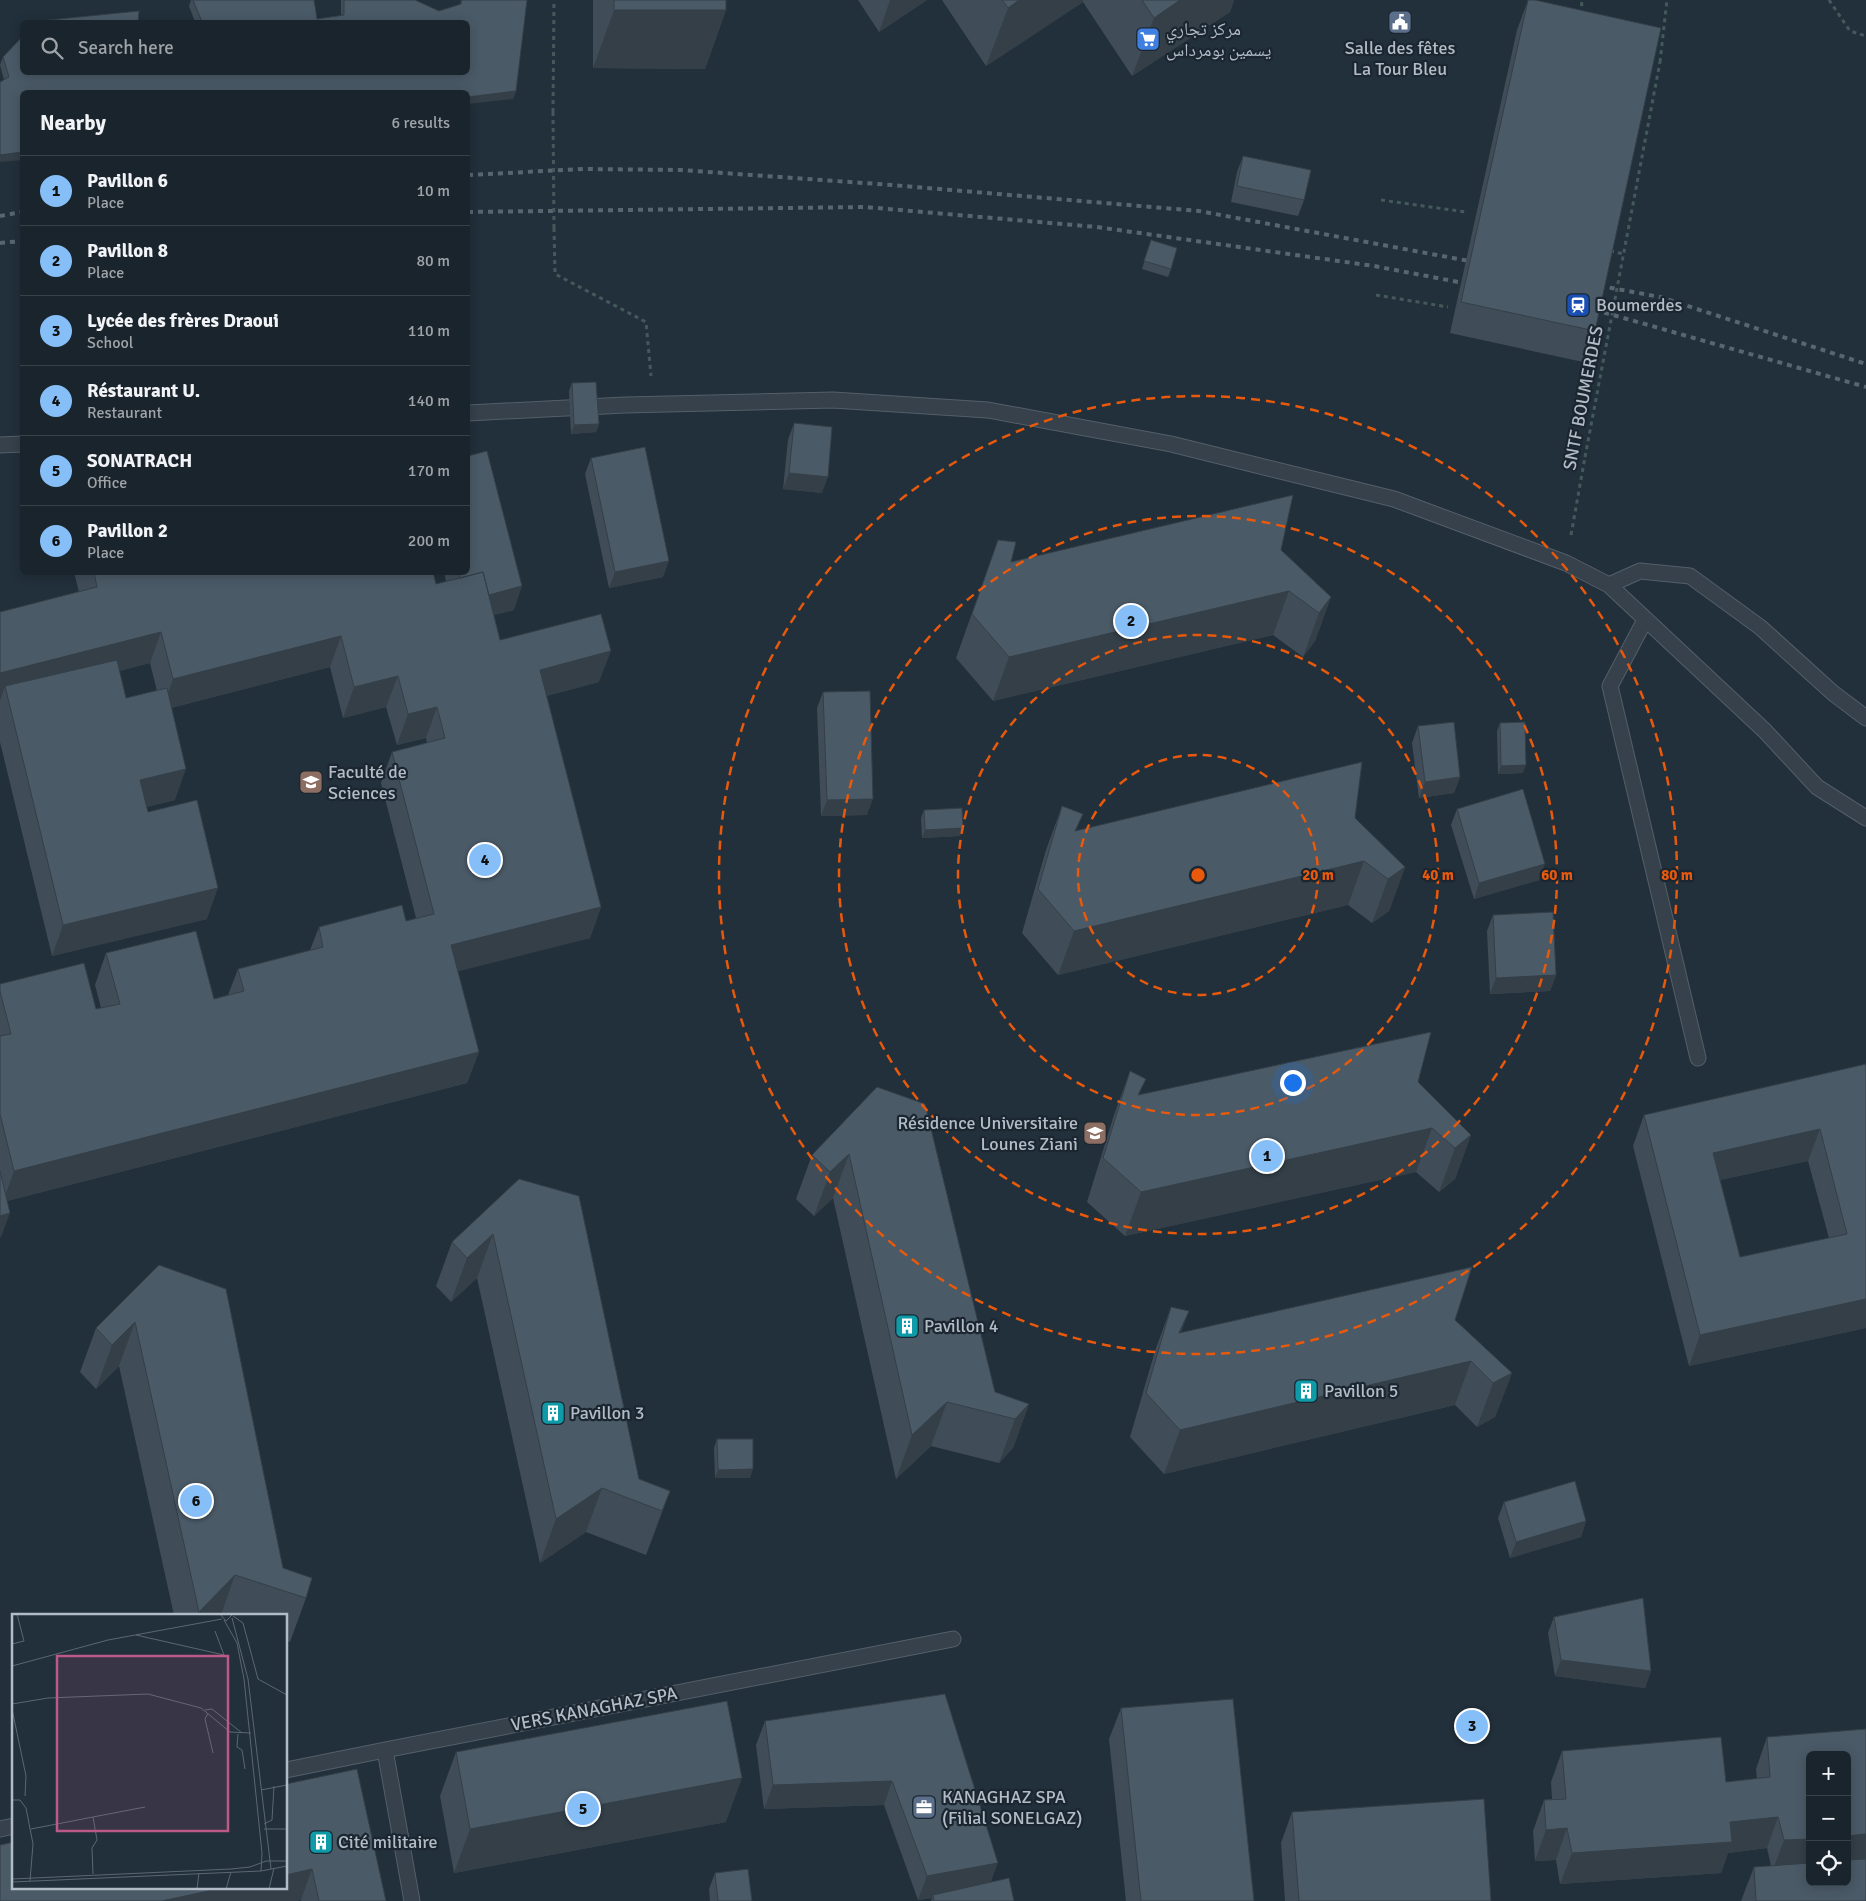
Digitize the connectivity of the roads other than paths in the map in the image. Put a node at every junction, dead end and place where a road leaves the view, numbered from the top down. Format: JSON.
{"nodes":[{"id":1,"x":470,"y":413,"type":"edge"},
{"id":2,"x":20,"y":444,"type":"edge"},
{"id":3,"x":0,"y":446,"type":"edge"},
{"id":4,"x":1609,"y":585,"type":"junction"},
{"id":5,"x":1645,"y":620,"type":"junction"},
{"id":6,"x":1866,"y":718,"type":"edge"},
{"id":7,"x":1866,"y":818,"type":"edge"},
{"id":8,"x":1698,"y":1058,"type":"dead end"},
{"id":9,"x":953,"y":1639,"type":"dead end"},
{"id":10,"x":385,"y":1750,"type":"junction"},
{"id":11,"x":288,"y":1770,"type":"edge"},
{"id":12,"x":412,"y":1901,"type":"edge"}],
"edges":[{"from":1,"to":4,"type":"lane"},
{"from":2,"to":3,"type":"lane"},
{"from":4,"to":5,"type":"lane"},
{"from":4,"to":6,"type":"lane"},
{"from":5,"to":7,"type":"lane"},
{"from":5,"to":8,"type":"lane"},
{"from":9,"to":10,"type":"lane","name":"VERS KANAGHAZ SPA"},
{"from":10,"to":11,"type":"lane","name":"VERS KANAGHAZ SPA"},
{"from":10,"to":12,"type":"lane"}]}
